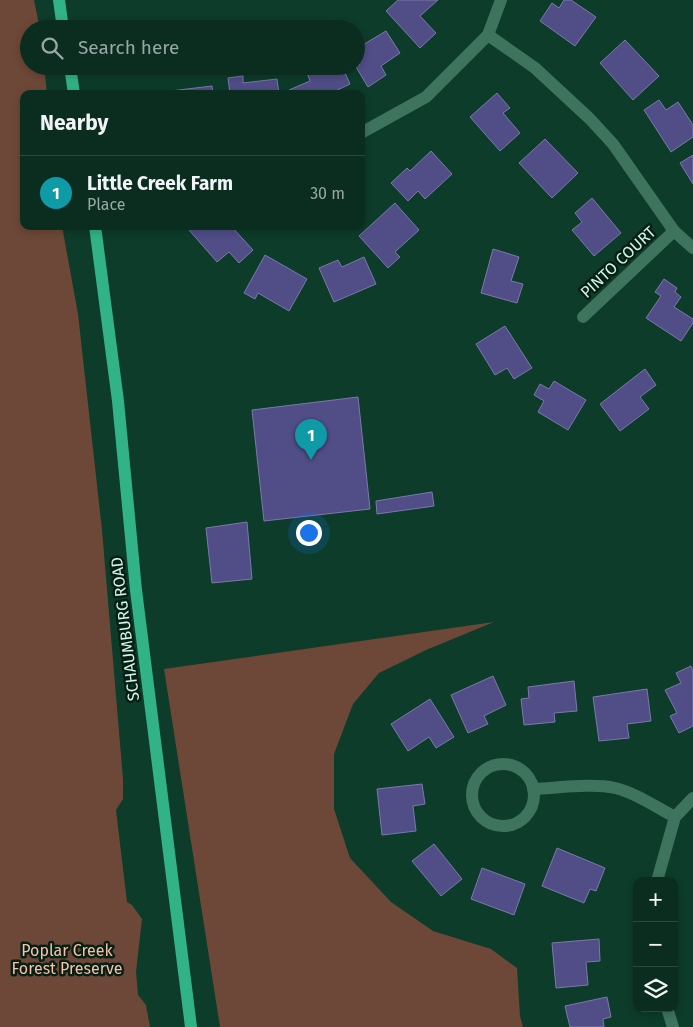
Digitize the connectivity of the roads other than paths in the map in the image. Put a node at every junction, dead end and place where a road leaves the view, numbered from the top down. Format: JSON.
{"nodes":[{"id":1,"x":59,"y":0,"type":"edge"},
{"id":2,"x":501,"y":0,"type":"edge"},
{"id":3,"x":62,"y":20,"type":"edge"},
{"id":4,"x":488,"y":35,"type":"junction"},
{"id":5,"x":71,"y":75,"type":"edge"},
{"id":6,"x":73,"y":90,"type":"edge"},
{"id":7,"x":365,"y":131,"type":"edge"},
{"id":8,"x":96,"y":230,"type":"edge"},
{"id":9,"x":674,"y":231,"type":"junction"},
{"id":10,"x":693,"y":248,"type":"edge"},
{"id":11,"x":583,"y":317,"type":"dead end"},
{"id":12,"x":534,"y":789,"type":"junction"},
{"id":13,"x":693,"y":798,"type":"edge"},
{"id":14,"x":675,"y":817,"type":"junction"},
{"id":15,"x":658,"y":877,"type":"edge"},
{"id":16,"x":668,"y":1012,"type":"edge"},
{"id":17,"x":191,"y":1027,"type":"edge"},
{"id":18,"x":673,"y":1027,"type":"edge"}],
"edges":[{"from":1,"to":3,"type":"main road"},
{"from":2,"to":4,"type":"street"},
{"from":4,"to":7,"type":"street"},
{"from":4,"to":9,"type":"street"},
{"from":5,"to":6,"type":"main road"},
{"from":8,"to":17,"type":"main road","name":"SCHAUMBURG ROAD"},
{"from":9,"to":10,"type":"street"},
{"from":9,"to":11,"type":"street","name":"PINTO COURT"},
{"from":12,"to":12,"type":"street"},
{"from":12,"to":14,"type":"street"},
{"from":13,"to":14,"type":"street"},
{"from":14,"to":15,"type":"street"},
{"from":16,"to":18,"type":"street"}]}
